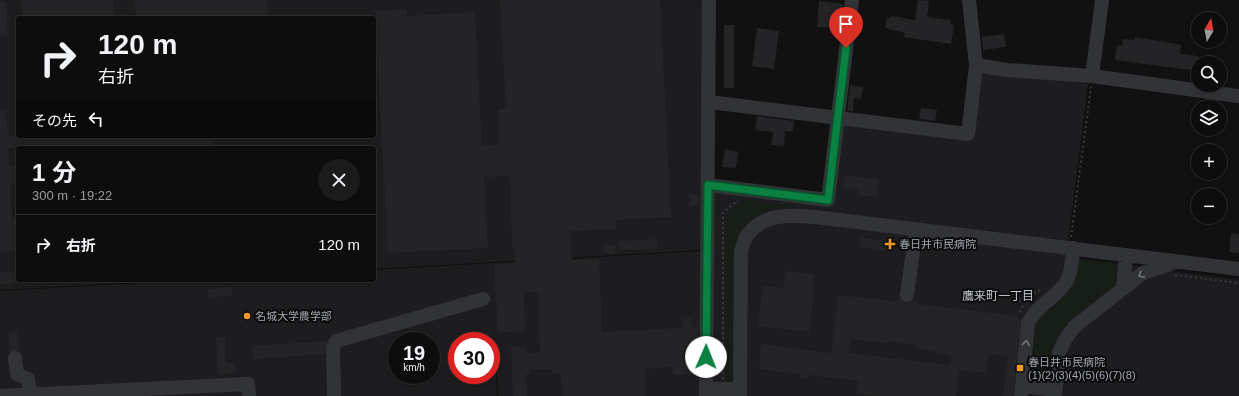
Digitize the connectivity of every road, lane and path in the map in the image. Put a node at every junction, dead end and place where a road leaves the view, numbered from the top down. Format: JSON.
{"nodes":[{"id":1,"x":709,"y":0,"type":"edge"},
{"id":2,"x":852,"y":0,"type":"edge"},
{"id":3,"x":969,"y":0,"type":"edge"},
{"id":4,"x":1102,"y":0,"type":"edge"},
{"id":5,"x":976,"y":65,"type":"junction"},
{"id":6,"x":1092,"y":76,"type":"junction"},
{"id":7,"x":1239,"y":96,"type":"edge"},
{"id":8,"x":709,"y":102,"type":"junction"},
{"id":9,"x":837,"y":118,"type":"junction"},
{"id":10,"x":708,"y":185,"type":"junction"},
{"id":11,"x":916,"y":229,"type":"junction"},
{"id":12,"x":1072,"y":243,"type":"junction"},
{"id":13,"x":1126,"y":255,"type":"junction"},
{"id":14,"x":1178,"y":261,"type":"junction"},
{"id":15,"x":1239,"y":269,"type":"edge"},
{"id":16,"x":1173,"y":275,"type":"dead end"},
{"id":17,"x":1239,"y":283,"type":"edge"},
{"id":18,"x":1123,"y":288,"type":"junction"},
{"id":19,"x":1046,"y":289,"type":"dead end"},
{"id":20,"x":907,"y":295,"type":"dead end"},
{"id":21,"x":483,"y":299,"type":"dead end"},
{"id":22,"x":1020,"y":312,"type":"dead end"},
{"id":23,"x":15,"y":358,"type":"dead end"},
{"id":24,"x":1021,"y":391,"type":"edge"},
{"id":25,"x":706,"y":392,"type":"edge"},
{"id":26,"x":124,"y":393,"type":"edge"},
{"id":27,"x":740,"y":393,"type":"edge"},
{"id":28,"x":1055,"y":393,"type":"edge"},
{"id":29,"x":31,"y":395,"type":"edge"},
{"id":30,"x":0,"y":396,"type":"edge"},
{"id":31,"x":249,"y":396,"type":"edge"},
{"id":32,"x":334,"y":396,"type":"edge"}],
"edges":[{"from":1,"to":8,"type":"street"},
{"from":2,"to":9,"type":"street"},
{"from":3,"to":5,"type":"street"},
{"from":4,"to":6,"type":"street"},
{"from":5,"to":6,"type":"street"},
{"from":5,"to":9,"type":"street"},
{"from":6,"to":7,"type":"street"},
{"from":6,"to":12,"type":"path"},
{"from":8,"to":9,"type":"street"},
{"from":8,"to":10,"type":"street"},
{"from":9,"to":10,"type":"street"},
{"from":10,"to":25,"type":"street"},
{"from":11,"to":12,"type":"street"},
{"from":11,"to":20,"type":"street"},
{"from":11,"to":27,"type":"street"},
{"from":12,"to":13,"type":"street"},
{"from":24,"to":12,"type":"street","one_way":true},
{"from":13,"to":14,"type":"street"},
{"from":13,"to":18,"type":"street"},
{"from":14,"to":15,"type":"street"},
{"from":14,"to":18,"type":"street","one_way":true},
{"from":16,"to":17,"type":"path"},
{"from":18,"to":28,"type":"street"},
{"from":19,"to":22,"type":"path"},
{"from":21,"to":32,"type":"street"},
{"from":23,"to":29,"type":"street"},
{"from":24,"to":28,"type":"street"},
{"from":25,"to":27,"type":"street"},
{"from":26,"to":29,"type":"street"},
{"from":26,"to":31,"type":"street"},
{"from":29,"to":30,"type":"street"}]}
